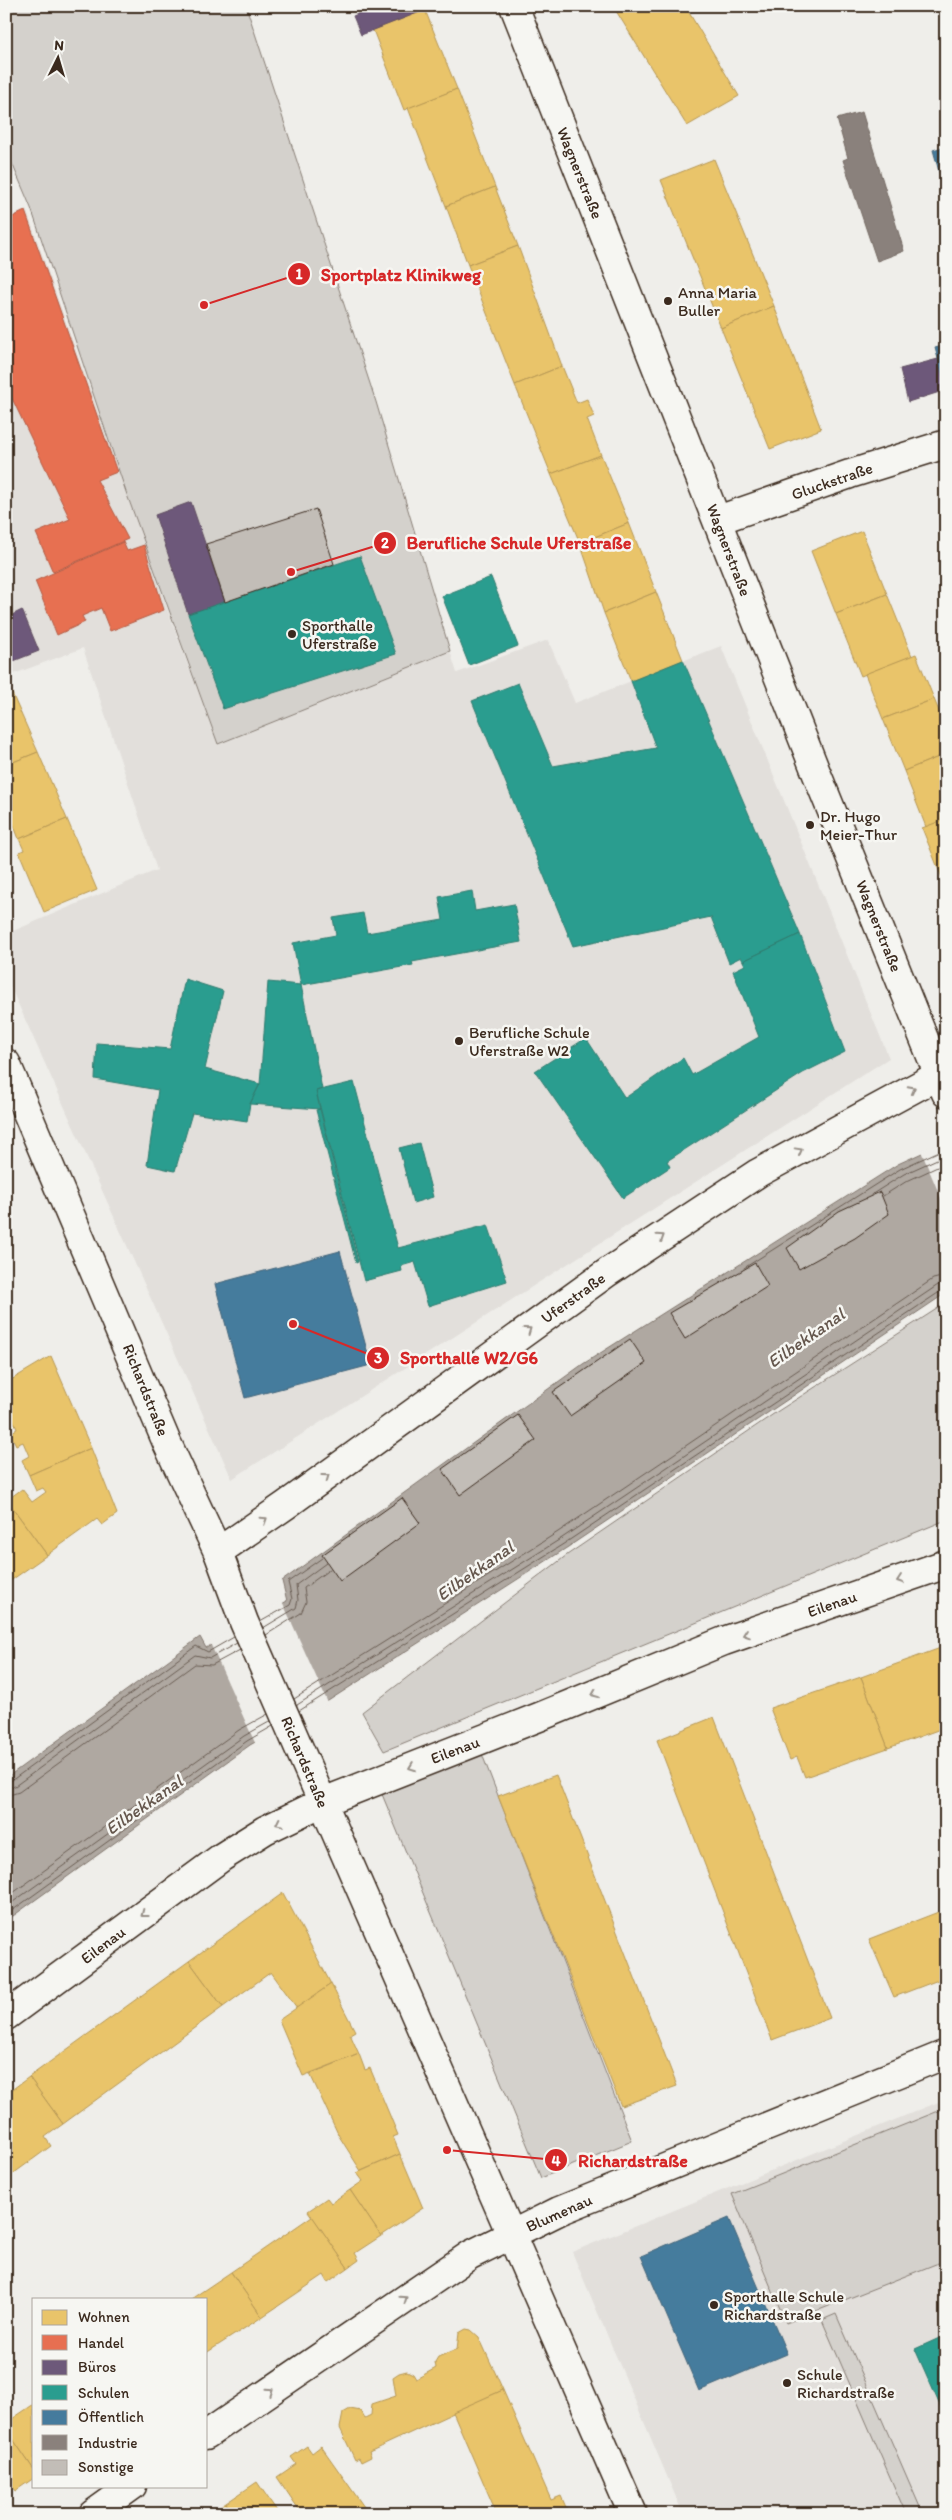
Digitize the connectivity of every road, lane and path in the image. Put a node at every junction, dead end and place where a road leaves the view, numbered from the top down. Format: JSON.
{"nodes":[{"id":1,"x":514,"y":6,"type":"edge"},
{"id":2,"x":946,"y":444,"type":"edge"},
{"id":3,"x":718,"y":520,"type":"junction"},
{"id":4,"x":6,"y":1063,"type":"edge"},
{"id":5,"x":944,"y":1079,"type":"edge"},
{"id":6,"x":218,"y":1552,"type":"junction"},
{"id":7,"x":946,"y":1564,"type":"edge"},
{"id":8,"x":322,"y":1802,"type":"junction"},
{"id":9,"x":6,"y":2016,"type":"edge"},
{"id":10,"x":946,"y":2054,"type":"edge"},
{"id":11,"x":510,"y":2236,"type":"junction"},
{"id":12,"x":208,"y":2434,"type":"edge"},
{"id":13,"x":129,"y":2488,"type":"edge"},
{"id":14,"x":93,"y":2514,"type":"edge"},
{"id":15,"x":633,"y":2514,"type":"edge"}],
"edges":[{"from":1,"to":3,"type":"street","name":"Wagnerstraße"},
{"from":2,"to":3,"type":"street","name":"Gluckstraße"},
{"from":3,"to":5,"type":"street","name":"Wagnerstraße"},
{"from":4,"to":6,"type":"street","name":"Richardstraße"},
{"from":6,"to":5,"type":"street","name":"Uferstraße","one_way":true},
{"from":6,"to":8,"type":"street","name":"Richardstraße"},
{"from":7,"to":8,"type":"street","name":"Eilenau","one_way":true},
{"from":8,"to":9,"type":"street","name":"Eilenau","one_way":true},
{"from":8,"to":11,"type":"street","name":"Richardstraße"},
{"from":10,"to":11,"type":"street","name":"Blumenau"},
{"from":12,"to":11,"type":"street","name":"Blumenau","one_way":true},
{"from":11,"to":15,"type":"street","name":"Richardstraße"},
{"from":13,"to":14,"type":"street"}]}
